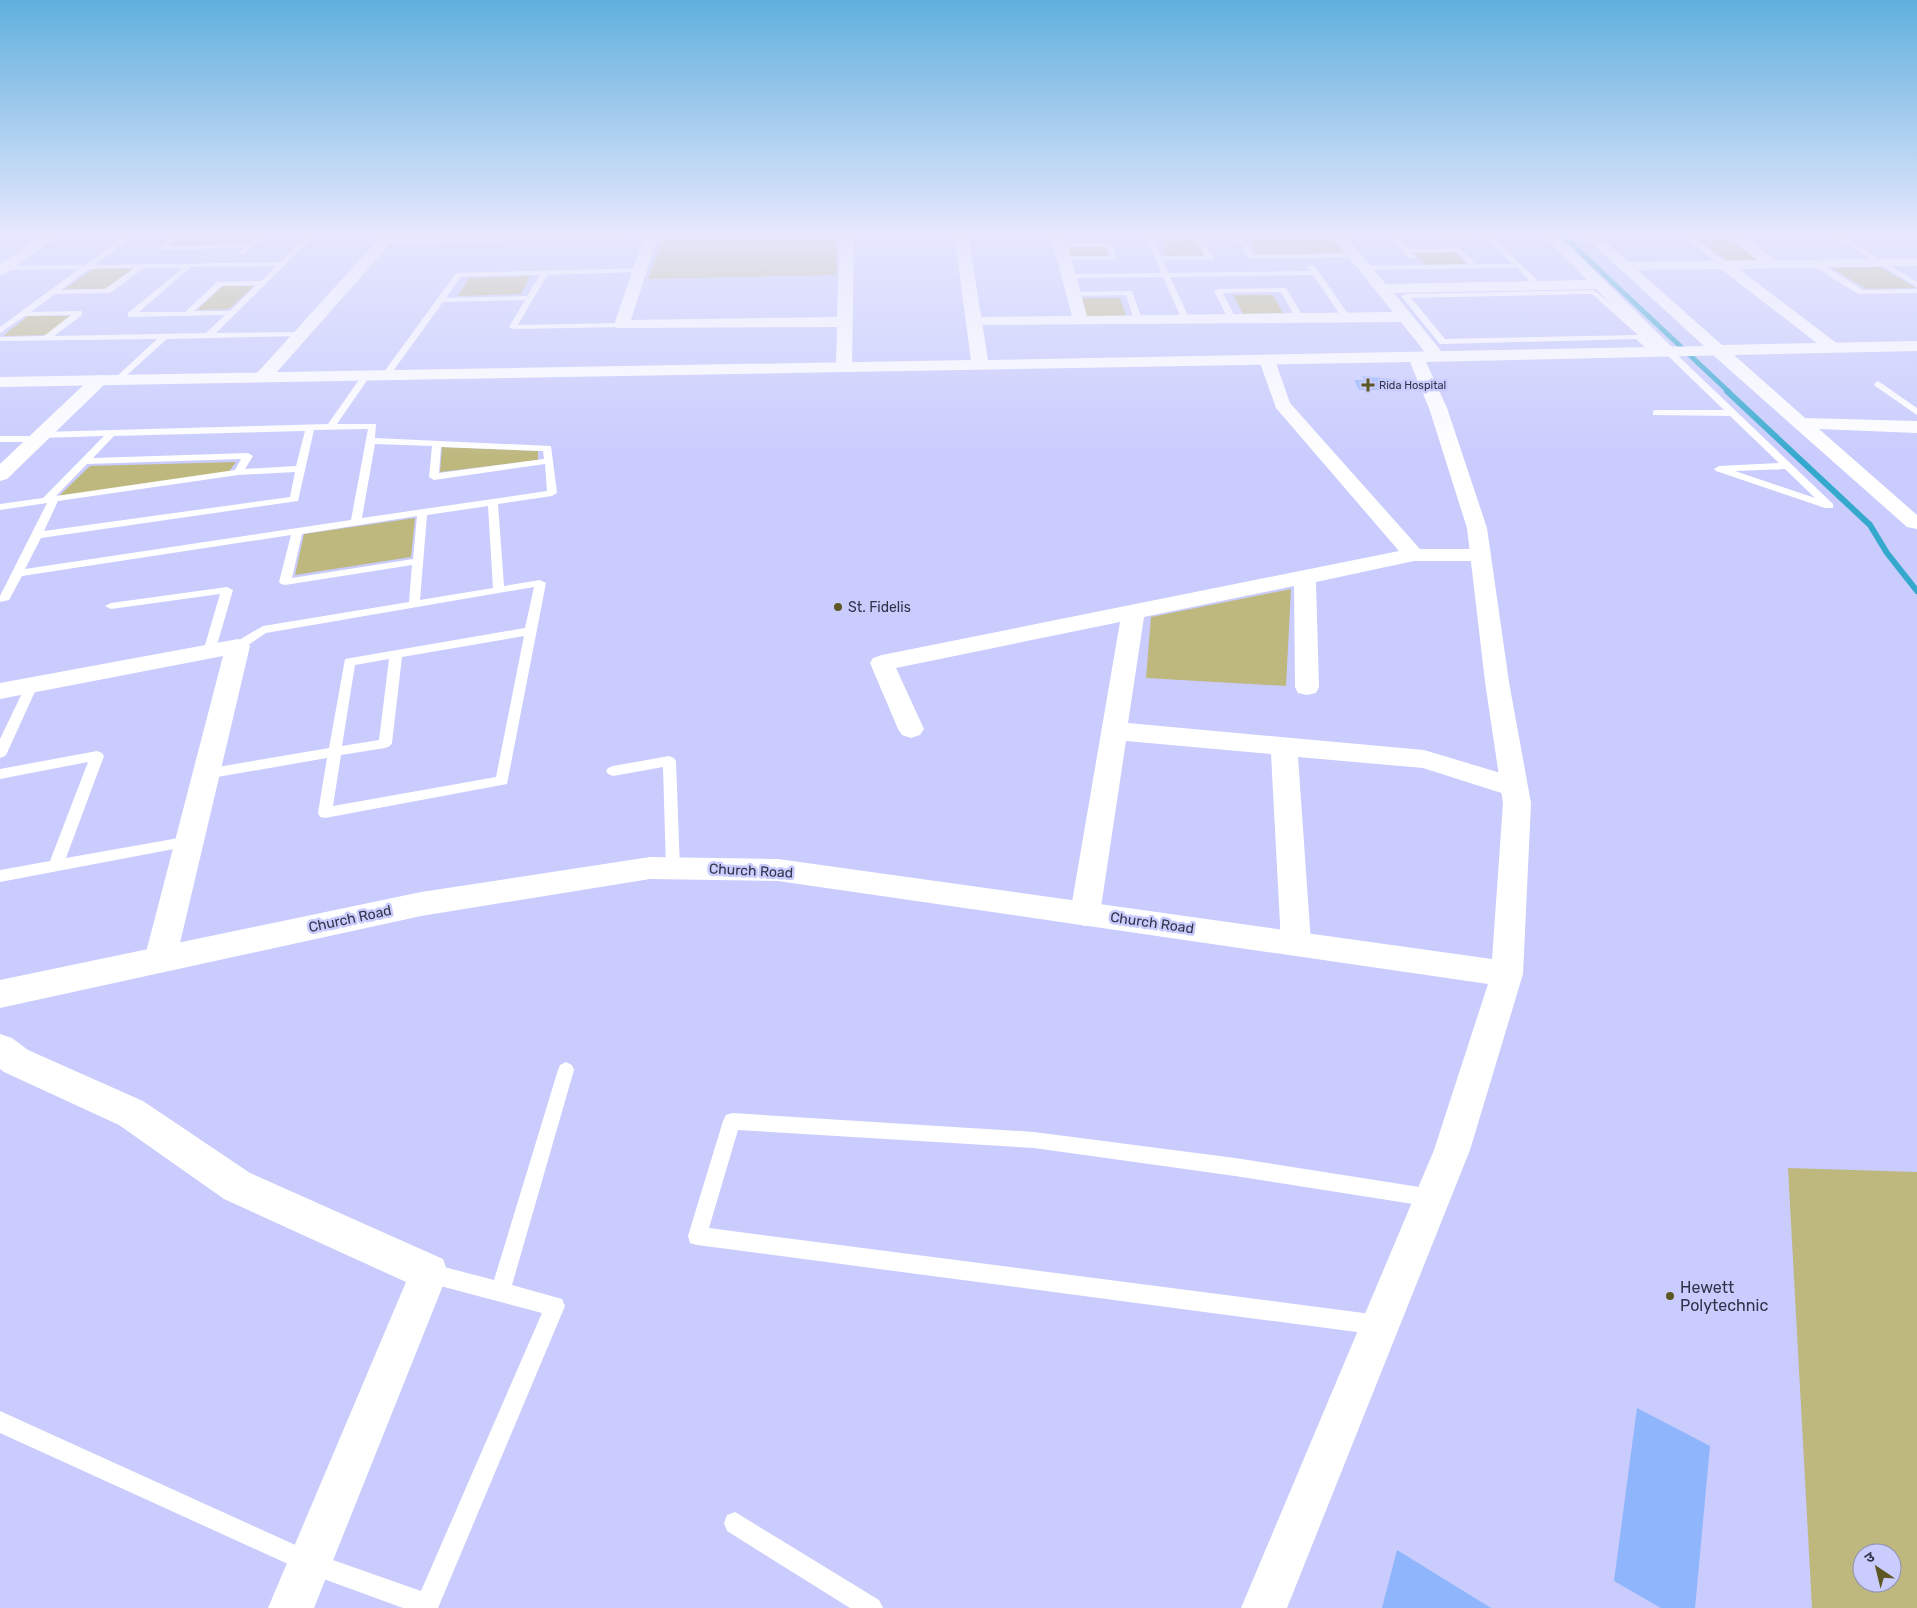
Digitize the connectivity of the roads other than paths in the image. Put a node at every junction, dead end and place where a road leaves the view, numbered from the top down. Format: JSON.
{"nodes":[{"id":1,"x":32,"y":308,"type":"edge"},
{"id":2,"x":139,"y":308,"type":"edge"},
{"id":3,"x":194,"y":308,"type":"edge"},
{"id":4,"x":237,"y":308,"type":"edge"},
{"id":5,"x":325,"y":308,"type":"edge"},
{"id":6,"x":435,"y":308,"type":"edge"},
{"id":7,"x":524,"y":308,"type":"edge"},
{"id":8,"x":628,"y":308,"type":"edge"},
{"id":9,"x":845,"y":308,"type":"edge"},
{"id":10,"x":972,"y":308,"type":"edge"},
{"id":11,"x":1077,"y":308,"type":"edge"},
{"id":12,"x":1134,"y":308,"type":"edge"},
{"id":13,"x":1181,"y":308,"type":"edge"},
{"id":14,"x":1227,"y":308,"type":"edge"},
{"id":15,"x":1294,"y":308,"type":"edge"},
{"id":16,"x":1339,"y":308,"type":"edge"},
{"id":17,"x":1398,"y":308,"type":"edge"},
{"id":18,"x":1415,"y":308,"type":"edge"},
{"id":19,"x":1613,"y":308,"type":"edge"},
{"id":20,"x":1626,"y":308,"type":"edge"},
{"id":21,"x":1671,"y":308,"type":"edge"},
{"id":22,"x":1781,"y":308,"type":"edge"},
{"id":23,"x":232,"y":313,"type":"junction"},
{"id":24,"x":24,"y":314,"type":"junction"},
{"id":25,"x":188,"y":314,"type":"junction"},
{"id":26,"x":1405,"y":317,"type":"junction"},
{"id":27,"x":1300,"y":318,"type":"junction"},
{"id":28,"x":1346,"y":318,"type":"junction"},
{"id":29,"x":1232,"y":319,"type":"junction"},
{"id":30,"x":1138,"y":320,"type":"junction"},
{"id":31,"x":1186,"y":320,"type":"junction"},
{"id":32,"x":1080,"y":321,"type":"junction"},
{"id":33,"x":845,"y":322,"type":"junction"},
{"id":34,"x":974,"y":322,"type":"junction"},
{"id":35,"x":622,"y":325,"type":"junction"},
{"id":36,"x":0,"y":331,"type":"edge"},
{"id":37,"x":302,"y":334,"type":"junction"},
{"id":38,"x":166,"y":336,"type":"junction"},
{"id":39,"x":208,"y":336,"type":"junction"},
{"id":40,"x":1638,"y":337,"type":"junction"},
{"id":41,"x":46,"y":338,"type":"junction"},
{"id":42,"x":0,"y":339,"type":"edge"},
{"id":43,"x":1917,"y":346,"type":"edge"},
{"id":44,"x":1833,"y":348,"type":"junction"},
{"id":45,"x":1719,"y":351,"type":"junction"},
{"id":46,"x":1673,"y":352,"type":"junction"},
{"id":47,"x":1427,"y":357,"type":"junction"},
{"id":48,"x":1267,"y":360,"type":"junction"},
{"id":49,"x":980,"y":365,"type":"junction"},
{"id":50,"x":844,"y":368,"type":"junction"},
{"id":51,"x":366,"y":376,"type":"junction"},
{"id":52,"x":386,"y":376,"type":"junction"},
{"id":53,"x":263,"y":378,"type":"junction"},
{"id":54,"x":99,"y":380,"type":"junction"},
{"id":55,"x":118,"y":380,"type":"junction"},
{"id":56,"x":0,"y":382,"type":"edge"},
{"id":57,"x":1878,"y":384,"type":"dead end"},
{"id":58,"x":1914,"y":409,"type":"edge"},
{"id":59,"x":1656,"y":413,"type":"dead end"},
{"id":60,"x":1733,"y":413,"type":"junction"},
{"id":61,"x":1802,"y":424,"type":"junction"},
{"id":62,"x":310,"y":427,"type":"junction"},
{"id":63,"x":331,"y":427,"type":"junction"},
{"id":64,"x":1917,"y":427,"type":"edge"},
{"id":65,"x":113,"y":432,"type":"junction"},
{"id":66,"x":40,"y":437,"type":"junction"},
{"id":67,"x":0,"y":439,"type":"edge"},
{"id":68,"x":370,"y":441,"type":"junction"},
{"id":69,"x":437,"y":444,"type":"junction"},
{"id":70,"x":84,"y":461,"type":"junction"},
{"id":71,"x":549,"y":461,"type":"junction"},
{"id":72,"x":1788,"y":466,"type":"junction"},
{"id":73,"x":300,"y":469,"type":"junction"},
{"id":74,"x":238,"y":472,"type":"junction"},
{"id":75,"x":1,"y":474,"type":"edge"},
{"id":76,"x":49,"y":500,"type":"junction"},
{"id":77,"x":493,"y":502,"type":"junction"},
{"id":78,"x":0,"y":507,"type":"edge"},
{"id":79,"x":422,"y":513,"type":"junction"},
{"id":80,"x":356,"y":523,"type":"junction"},
{"id":81,"x":1917,"y":523,"type":"edge"},
{"id":82,"x":297,"y":531,"type":"junction"},
{"id":83,"x":36,"y":535,"type":"junction"},
{"id":84,"x":1414,"y":555,"type":"junction"},
{"id":85,"x":1480,"y":555,"type":"junction"},
{"id":86,"x":418,"y":561,"type":"junction"},
{"id":87,"x":18,"y":573,"type":"junction"},
{"id":88,"x":1305,"y":578,"type":"junction"},
{"id":89,"x":499,"y":590,"type":"junction"},
{"id":90,"x":0,"y":599,"type":"edge"},
{"id":91,"x":414,"y":605,"type":"junction"},
{"id":92,"x":111,"y":606,"type":"dead end"},
{"id":93,"x":1133,"y":613,"type":"junction"},
{"id":94,"x":531,"y":631,"type":"junction"},
{"id":95,"x":238,"y":646,"type":"junction"},
{"id":96,"x":209,"y":652,"type":"junction"},
{"id":97,"x":396,"y":654,"type":"junction"},
{"id":98,"x":32,"y":685,"type":"junction"},
{"id":99,"x":1307,"y":687,"type":"dead end"},
{"id":100,"x":0,"y":691,"type":"edge"},
{"id":101,"x":911,"y":729,"type":"dead end"},
{"id":102,"x":1114,"y":731,"type":"junction"},
{"id":103,"x":1284,"y":746,"type":"junction"},
{"id":104,"x":335,"y":752,"type":"junction"},
{"id":105,"x":0,"y":753,"type":"edge"},
{"id":106,"x":613,"y":770,"type":"dead end"},
{"id":107,"x":0,"y":774,"type":"edge"},
{"id":108,"x":206,"y":774,"type":"junction"},
{"id":109,"x":1514,"y":787,"type":"junction"},
{"id":110,"x":190,"y":841,"type":"junction"},
{"id":111,"x":56,"y":865,"type":"junction"},
{"id":112,"x":673,"y":868,"type":"junction"},
{"id":113,"x":0,"y":876,"type":"edge"},
{"id":114,"x":1085,"y":914,"type":"junction"},
{"id":115,"x":1296,"y":944,"type":"junction"},
{"id":116,"x":160,"y":960,"type":"junction"},
{"id":117,"x":1506,"y":974,"type":"junction"},
{"id":118,"x":0,"y":994,"type":"edge"},
{"id":119,"x":0,"y":1049,"type":"edge"},
{"id":120,"x":566,"y":1070,"type":"dead end"},
{"id":121,"x":1433,"y":1198,"type":"junction"},
{"id":122,"x":429,"y":1273,"type":"junction"},
{"id":123,"x":500,"y":1291,"type":"junction"},
{"id":124,"x":1380,"y":1325,"type":"junction"},
{"id":125,"x":0,"y":1422,"type":"edge"},
{"id":126,"x":735,"y":1523,"type":"dead end"},
{"id":127,"x":310,"y":1563,"type":"junction"},
{"id":128,"x":291,"y":1608,"type":"edge"},
{"id":129,"x":871,"y":1608,"type":"edge"},
{"id":130,"x":1264,"y":1608,"type":"edge"}],
"edges":[{"from":1,"to":24,"type":"lane"},
{"from":2,"to":25,"type":"lane"},
{"from":3,"to":25,"type":"lane"},
{"from":4,"to":23,"type":"lane"},
{"from":5,"to":37,"type":"street"},
{"from":6,"to":52,"type":"lane"},
{"from":7,"to":35,"type":"lane"},
{"from":8,"to":35,"type":"street"},
{"from":9,"to":33,"type":"street"},
{"from":10,"to":34,"type":"street"},
{"from":11,"to":32,"type":"street"},
{"from":12,"to":30,"type":"lane"},
{"from":13,"to":31,"type":"lane"},
{"from":14,"to":29,"type":"lane"},
{"from":15,"to":27,"type":"lane"},
{"from":16,"to":28,"type":"lane"},
{"from":17,"to":26,"type":"street"},
{"from":18,"to":40,"type":"lane"},
{"from":19,"to":40,"type":"lane"},
{"from":20,"to":46,"type":"street"},
{"from":21,"to":45,"type":"street"},
{"from":22,"to":44,"type":"street"},
{"from":23,"to":25,"type":"lane"},
{"from":23,"to":39,"type":"lane"},
{"from":24,"to":36,"type":"lane"},
{"from":24,"to":41,"type":"lane"},
{"from":26,"to":28,"type":"street"},
{"from":26,"to":47,"type":"street"},
{"from":27,"to":28,"type":"street"},
{"from":27,"to":29,"type":"street"},
{"from":29,"to":31,"type":"street"},
{"from":30,"to":31,"type":"street"},
{"from":30,"to":32,"type":"street"},
{"from":32,"to":34,"type":"street"},
{"from":33,"to":35,"type":"street"},
{"from":33,"to":50,"type":"street"},
{"from":34,"to":49,"type":"street"},
{"from":37,"to":39,"type":"lane"},
{"from":37,"to":53,"type":"street"},
{"from":38,"to":39,"type":"lane"},
{"from":38,"to":41,"type":"lane"},
{"from":38,"to":55,"type":"lane"},
{"from":40,"to":46,"type":"lane"},
{"from":41,"to":42,"type":"lane"},
{"from":43,"to":44,"type":"street"},
{"from":44,"to":45,"type":"street"},
{"from":45,"to":46,"type":"street"},
{"from":45,"to":61,"type":"street"},
{"from":46,"to":47,"type":"street"},
{"from":46,"to":60,"type":"lane"},
{"from":47,"to":48,"type":"street"},
{"from":47,"to":85,"type":"street"},
{"from":48,"to":49,"type":"street"},
{"from":48,"to":84,"type":"street"},
{"from":49,"to":50,"type":"street"},
{"from":50,"to":52,"type":"street"},
{"from":51,"to":52,"type":"street"},
{"from":51,"to":53,"type":"street"},
{"from":51,"to":63,"type":"lane"},
{"from":53,"to":55,"type":"street"},
{"from":54,"to":55,"type":"street"},
{"from":54,"to":56,"type":"street"},
{"from":54,"to":66,"type":"street"},
{"from":57,"to":58,"type":"lane"},
{"from":59,"to":60,"type":"lane"},
{"from":60,"to":72,"type":"lane"},
{"from":61,"to":64,"type":"street"},
{"from":61,"to":81,"type":"street"},
{"from":62,"to":63,"type":"lane"},
{"from":62,"to":65,"type":"lane"},
{"from":62,"to":73,"type":"lane"},
{"from":63,"to":68,"type":"lane"},
{"from":65,"to":66,"type":"lane"},
{"from":65,"to":70,"type":"lane"},
{"from":66,"to":67,"type":"lane"},
{"from":66,"to":75,"type":"street"},
{"from":68,"to":69,"type":"lane"},
{"from":68,"to":80,"type":"lane"},
{"from":69,"to":71,"type":"lane"},
{"from":69,"to":71,"type":"lane"},
{"from":70,"to":74,"type":"lane"},
{"from":70,"to":76,"type":"lane"},
{"from":71,"to":77,"type":"lane"},
{"from":72,"to":72,"type":"lane"},
{"from":73,"to":74,"type":"lane"},
{"from":73,"to":83,"type":"lane"},
{"from":74,"to":76,"type":"lane"},
{"from":76,"to":78,"type":"lane"},
{"from":76,"to":83,"type":"lane"},
{"from":77,"to":79,"type":"lane"},
{"from":77,"to":89,"type":"lane"},
{"from":79,"to":80,"type":"lane"},
{"from":79,"to":86,"type":"lane"},
{"from":80,"to":82,"type":"lane"},
{"from":82,"to":86,"type":"lane"},
{"from":82,"to":87,"type":"lane"},
{"from":83,"to":87,"type":"lane"},
{"from":84,"to":85,"type":"street"},
{"from":84,"to":88,"type":"street"},
{"from":85,"to":109,"type":"street"},
{"from":86,"to":91,"type":"lane"},
{"from":87,"to":90,"type":"lane"},
{"from":88,"to":93,"type":"street"},
{"from":88,"to":99,"type":"street"},
{"from":89,"to":91,"type":"lane"},
{"from":89,"to":94,"type":"lane"},
{"from":91,"to":95,"type":"lane"},
{"from":92,"to":96,"type":"lane"},
{"from":93,"to":101,"type":"street"},
{"from":93,"to":102,"type":"street"},
{"from":94,"to":97,"type":"lane"},
{"from":94,"to":104,"type":"lane"},
{"from":95,"to":96,"type":"street"},
{"from":95,"to":108,"type":"street"},
{"from":96,"to":98,"type":"street"},
{"from":97,"to":104,"type":"lane"},
{"from":97,"to":104,"type":"lane"},
{"from":98,"to":100,"type":"street"},
{"from":98,"to":105,"type":"lane"},
{"from":102,"to":103,"type":"street"},
{"from":102,"to":114,"type":"street"},
{"from":103,"to":109,"type":"street"},
{"from":103,"to":115,"type":"street"},
{"from":104,"to":108,"type":"lane"},
{"from":106,"to":112,"type":"lane"},
{"from":107,"to":111,"type":"lane"},
{"from":108,"to":110,"type":"street"},
{"from":109,"to":117,"type":"street"},
{"from":110,"to":111,"type":"lane"},
{"from":110,"to":116,"type":"street"},
{"from":111,"to":113,"type":"lane"},
{"from":112,"to":114,"type":"street","name":"Church Road"},
{"from":112,"to":116,"type":"street","name":"Church Road"},
{"from":114,"to":115,"type":"street","name":"Church Road"},
{"from":115,"to":117,"type":"street","name":"Church Road"},
{"from":116,"to":118,"type":"street","name":"Church Road"},
{"from":117,"to":121,"type":"street"},
{"from":119,"to":122,"type":"street"},
{"from":120,"to":123,"type":"lane"},
{"from":121,"to":124,"type":"street"},
{"from":121,"to":124,"type":"lane"},
{"from":122,"to":123,"type":"lane"},
{"from":122,"to":127,"type":"street"},
{"from":123,"to":127,"type":"lane"},
{"from":124,"to":130,"type":"street"},
{"from":125,"to":127,"type":"lane"},
{"from":126,"to":129,"type":"lane"},
{"from":127,"to":128,"type":"street"}]}
